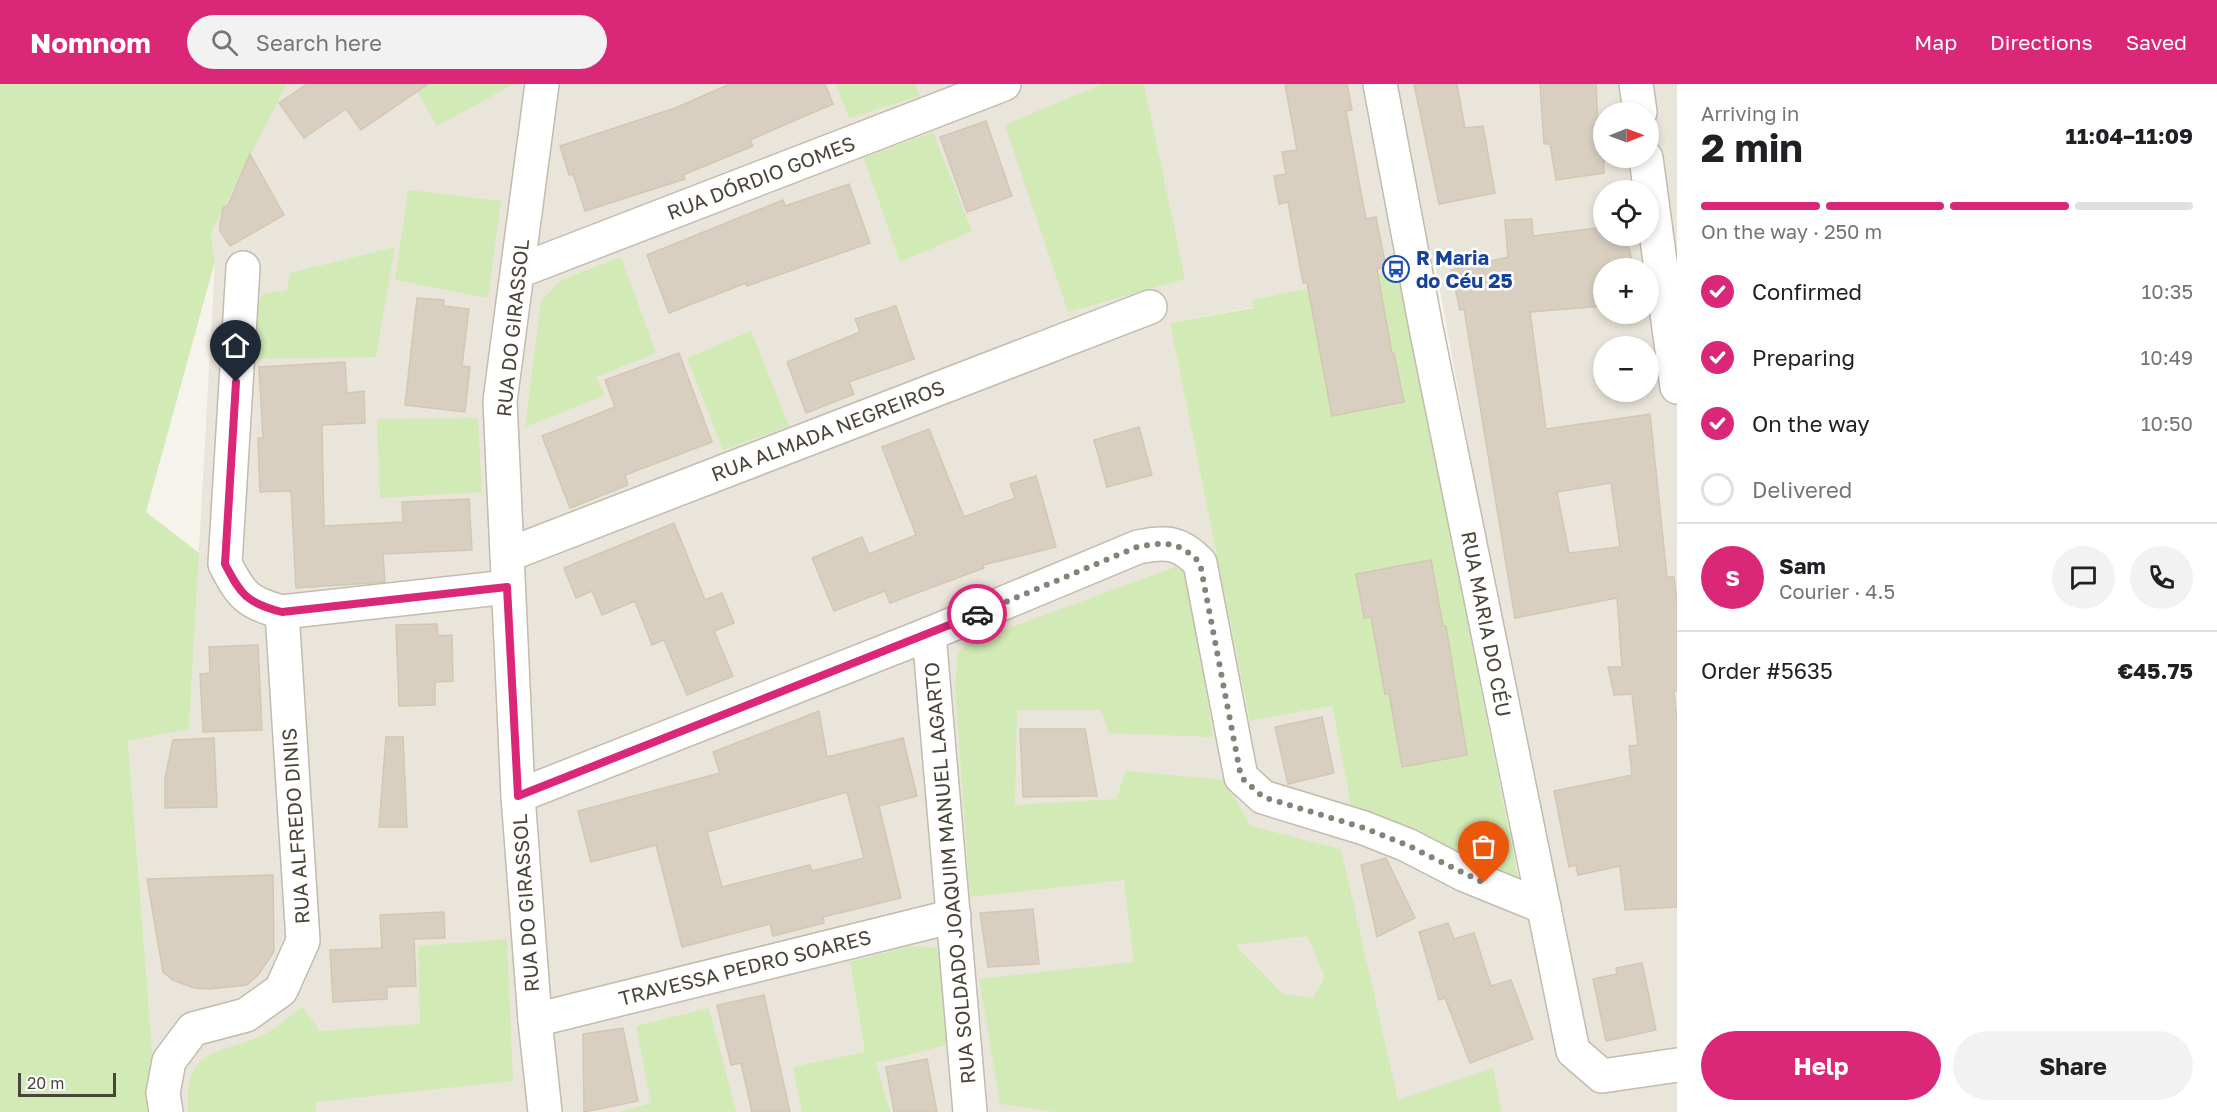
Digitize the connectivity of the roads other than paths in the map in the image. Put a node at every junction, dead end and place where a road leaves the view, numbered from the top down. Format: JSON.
{"nodes":[{"id":1,"x":542,"y":84,"type":"edge"},
{"id":2,"x":1004,"y":84,"type":"edge"},
{"id":3,"x":1380,"y":84,"type":"edge"},
{"id":4,"x":1636,"y":84,"type":"edge"},
{"id":5,"x":1639,"y":102,"type":"edge"},
{"id":6,"x":1647,"y":168,"type":"edge"},
{"id":7,"x":243,"y":268,"type":"dead end"},
{"id":8,"x":519,"y":271,"type":"junction"},
{"id":9,"x":1149,"y":307,"type":"dead end"},
{"id":10,"x":1677,"y":387,"type":"edge"},
{"id":11,"x":507,"y":555,"type":"junction"},
{"id":12,"x":507,"y":587,"type":"junction"},
{"id":13,"x":282,"y":612,"type":"junction"},
{"id":14,"x":929,"y":634,"type":"junction"},
{"id":15,"x":518,"y":796,"type":"junction"},
{"id":16,"x":1544,"y":907,"type":"junction"},
{"id":17,"x":954,"y":916,"type":"junction"},
{"id":18,"x":535,"y":1020,"type":"junction"},
{"id":19,"x":1677,"y":1065,"type":"edge"},
{"id":20,"x":166,"y":1112,"type":"edge"},
{"id":21,"x":545,"y":1112,"type":"edge"},
{"id":22,"x":970,"y":1112,"type":"edge"}],
"edges":[{"from":1,"to":8,"type":"street","name":"RUA DO GIRASSOL"},
{"from":2,"to":8,"type":"street","name":"RUA DÓRDIO GOMES"},
{"from":3,"to":16,"type":"street","name":"RUA MARIA DO CÉU"},
{"from":4,"to":5,"type":"street"},
{"from":6,"to":10,"type":"street"},
{"from":7,"to":13,"type":"street"},
{"from":8,"to":11,"type":"street","name":"RUA DO GIRASSOL"},
{"from":9,"to":11,"type":"street","name":"RUA ALMADA NEGREIROS"},
{"from":11,"to":12,"type":"street","name":"RUA DO GIRASSOL"},
{"from":12,"to":13,"type":"street"},
{"from":12,"to":15,"type":"street","name":"RUA DO GIRASSOL"},
{"from":13,"to":20,"type":"street","name":"RUA ALFREDO DINIS"},
{"from":14,"to":15,"type":"street"},
{"from":14,"to":16,"type":"street"},
{"from":14,"to":17,"type":"street","name":"RUA SOLDADO JOAQUIM MANUEL LAGARTO"},
{"from":15,"to":18,"type":"street","name":"RUA DO GIRASSOL"},
{"from":16,"to":19,"type":"street","name":"RUA MARIA DO CÉU"},
{"from":17,"to":18,"type":"street","name":"TRAVESSA PEDRO SOARES"},
{"from":17,"to":22,"type":"street","name":"RUA SOLDADO JOAQUIM MANUEL LAGARTO"},
{"from":18,"to":21,"type":"street","name":"RUA DO GIRASSOL"}]}
